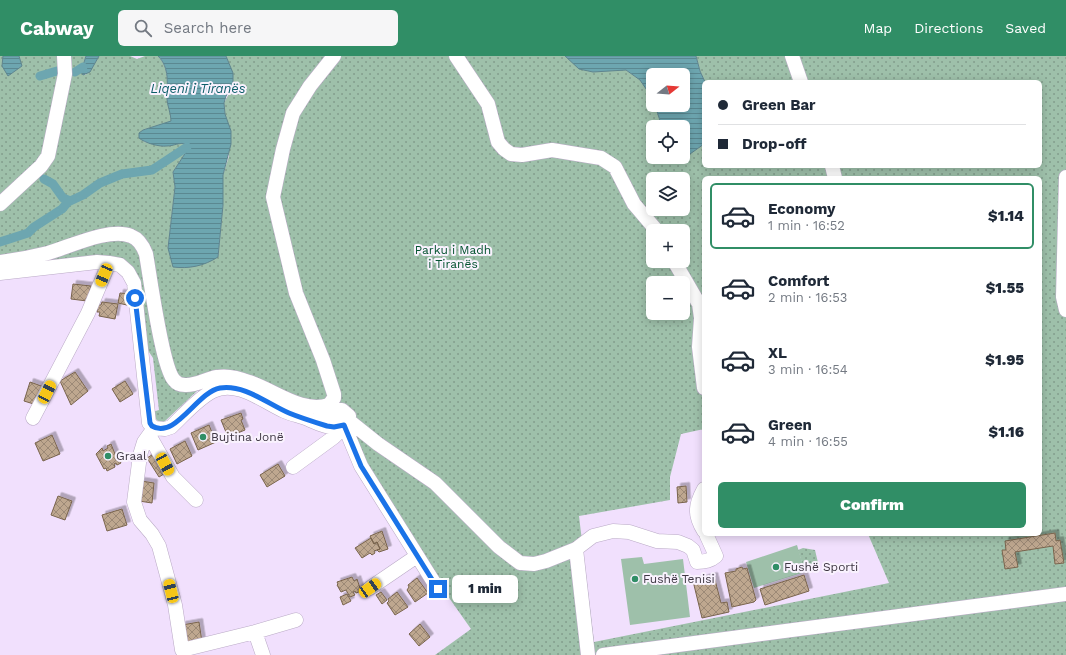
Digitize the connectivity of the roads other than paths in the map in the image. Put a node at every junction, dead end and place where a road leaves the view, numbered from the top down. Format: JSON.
{"nodes":[{"id":1,"x":64,"y":56,"type":"edge"},
{"id":2,"x":334,"y":56,"type":"edge"},
{"id":3,"x":456,"y":56,"type":"edge"},
{"id":4,"x":792,"y":56,"type":"edge"},
{"id":5,"x":800,"y":80,"type":"edge"},
{"id":6,"x":1066,"y":177,"type":"edge"},
{"id":7,"x":0,"y":204,"type":"edge"},
{"id":8,"x":650,"y":224,"type":"edge"},
{"id":9,"x":0,"y":262,"type":"edge"},
{"id":10,"x":109,"y":263,"type":"junction"},
{"id":11,"x":678,"y":268,"type":"edge"},
{"id":12,"x":0,"y":273,"type":"edge"},
{"id":13,"x":1066,"y":310,"type":"edge"},
{"id":14,"x":702,"y":372,"type":"edge"},
{"id":15,"x":33,"y":418,"type":"dead end"},
{"id":16,"x":309,"y":419,"type":"junction"},
{"id":17,"x":343,"y":424,"type":"junction"},
{"id":18,"x":152,"y":432,"type":"junction"},
{"id":19,"x":293,"y":467,"type":"dead end"},
{"id":20,"x":702,"y":493,"type":"edge"},
{"id":21,"x":196,"y":500,"type":"dead end"},
{"id":22,"x":702,"y":527,"type":"edge"},
{"id":23,"x":707,"y":536,"type":"edge"},
{"id":24,"x":576,"y":549,"type":"junction"},
{"id":25,"x":417,"y":556,"type":"junction"},
{"id":26,"x":370,"y":588,"type":"dead end"},
{"id":27,"x":438,"y":589,"type":"dead end"},
{"id":28,"x":1066,"y":594,"type":"edge"},
{"id":29,"x":296,"y":620,"type":"dead end"},
{"id":30,"x":256,"y":632,"type":"junction"},
{"id":31,"x":263,"y":655,"type":"edge"},
{"id":32,"x":588,"y":655,"type":"edge"},
{"id":33,"x":603,"y":655,"type":"edge"}],
"edges":[{"from":1,"to":7,"type":"street"},
{"from":2,"to":9,"type":"street"},
{"from":3,"to":8,"type":"street"},
{"from":4,"to":5,"type":"street"},
{"from":6,"to":13,"type":"street"},
{"from":10,"to":12,"type":"street"},
{"from":10,"to":15,"type":"street"},
{"from":10,"to":18,"type":"street"},
{"from":11,"to":14,"type":"street"},
{"from":16,"to":17,"type":"street"},
{"from":16,"to":17,"type":"street"},
{"from":16,"to":18,"type":"street"},
{"from":17,"to":19,"type":"street"},
{"from":17,"to":24,"type":"street"},
{"from":17,"to":25,"type":"street"},
{"from":18,"to":21,"type":"street"},
{"from":18,"to":30,"type":"street"},
{"from":20,"to":22,"type":"street"},
{"from":23,"to":24,"type":"street"},
{"from":24,"to":32,"type":"street"},
{"from":25,"to":26,"type":"street"},
{"from":25,"to":27,"type":"street"},
{"from":28,"to":33,"type":"street"},
{"from":29,"to":30,"type":"street"},
{"from":30,"to":31,"type":"street"}]}
